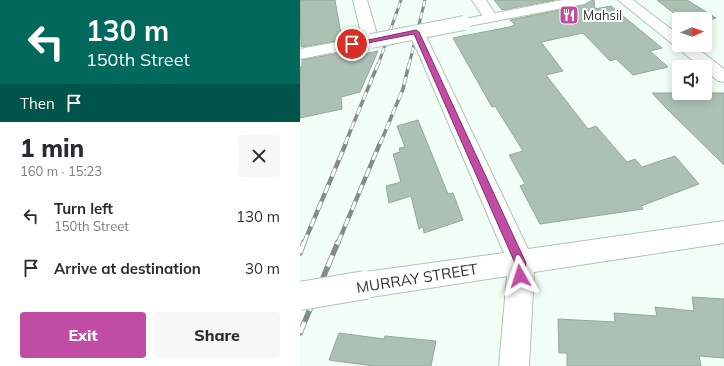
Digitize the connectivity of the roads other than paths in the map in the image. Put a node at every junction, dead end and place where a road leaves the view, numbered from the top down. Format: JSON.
{"nodes":[{"id":1,"x":360,"y":0,"type":"edge"},
{"id":2,"x":479,"y":0,"type":"edge"},
{"id":3,"x":584,"y":0,"type":"edge"},
{"id":4,"x":625,"y":0,"type":"edge"},
{"id":5,"x":491,"y":18,"type":"junction"},
{"id":6,"x":416,"y":32,"type":"junction"},
{"id":7,"x":672,"y":37,"type":"edge"},
{"id":8,"x":371,"y":41,"type":"junction"},
{"id":9,"x":692,"y":52,"type":"edge"},
{"id":10,"x":300,"y":54,"type":"edge"},
{"id":11,"x":724,"y":77,"type":"edge"},
{"id":12,"x":724,"y":232,"type":"edge"},
{"id":13,"x":521,"y":263,"type":"junction"},
{"id":14,"x":300,"y":296,"type":"edge"},
{"id":15,"x":514,"y":366,"type":"edge"}],
"edges":[{"from":1,"to":8,"type":"street"},
{"from":2,"to":5,"type":"street"},
{"from":3,"to":5,"type":"street"},
{"from":4,"to":7,"type":"street"},
{"from":5,"to":6,"type":"street","bridge":true},
{"from":6,"to":8,"type":"street","bridge":true},
{"from":6,"to":13,"type":"street","bridge":true},
{"from":8,"to":10,"type":"street"},
{"from":9,"to":11,"type":"street"},
{"from":12,"to":13,"type":"street","name":"MURRAY STREET"},
{"from":13,"to":14,"type":"street","name":"MURRAY STREET","bridge":true},
{"from":13,"to":15,"type":"street"}]}
